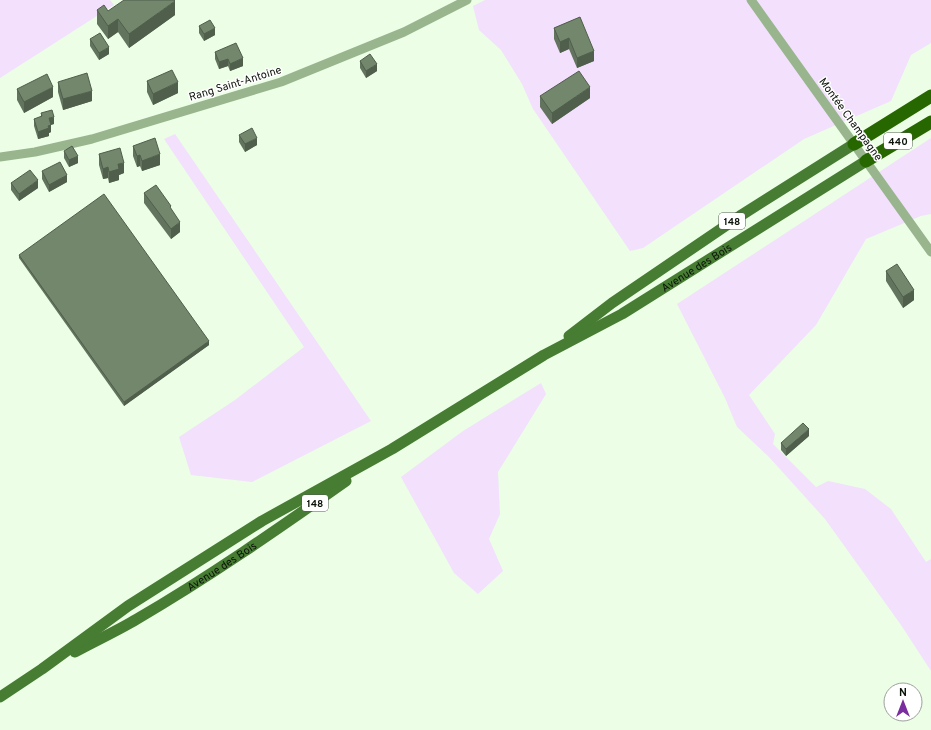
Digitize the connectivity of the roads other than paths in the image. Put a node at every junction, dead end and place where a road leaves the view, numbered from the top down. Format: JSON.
{"nodes":[{"id":1,"x":467,"y":0,"type":"edge"},
{"id":2,"x":751,"y":0,"type":"edge"},
{"id":3,"x":931,"y":96,"type":"edge"},
{"id":4,"x":931,"y":122,"type":"edge"},
{"id":5,"x":854,"y":144,"type":"junction"},
{"id":6,"x":0,"y":157,"type":"edge"},
{"id":7,"x":866,"y":161,"type":"junction"},
{"id":8,"x":931,"y":252,"type":"edge"},
{"id":9,"x":544,"y":354,"type":"junction"},
{"id":10,"x":392,"y":449,"type":"junction"},
{"id":11,"x":42,"y":669,"type":"junction"},
{"id":12,"x":0,"y":697,"type":"edge"}],
"edges":[{"from":1,"to":6,"type":"street","name":"Rang Saint-Antoine"},
{"from":2,"to":5,"type":"street","name":"Montée Champagne"},
{"from":3,"to":5,"type":"highway","number":"440"},
{"from":4,"to":7,"type":"highway","number":"440"},
{"from":5,"to":7,"type":"street","name":"Montée Champagne"},
{"from":5,"to":9,"type":"main road","name":"Avenue des Bois","number":"148"},
{"from":7,"to":8,"type":"street","name":"Montée Champagne"},
{"from":7,"to":9,"type":"main road","name":"Avenue des Bois","number":"148"},
{"from":9,"to":10,"type":"main road","name":"Avenue des Bois","number":"148"},
{"from":10,"to":11,"type":"main road","name":"Avenue des Bois","number":"148"},
{"from":10,"to":11,"type":"main road","name":"Avenue des Bois","number":"148"},
{"from":11,"to":12,"type":"main road","name":"Avenue des Bois","number":"148"}]}
